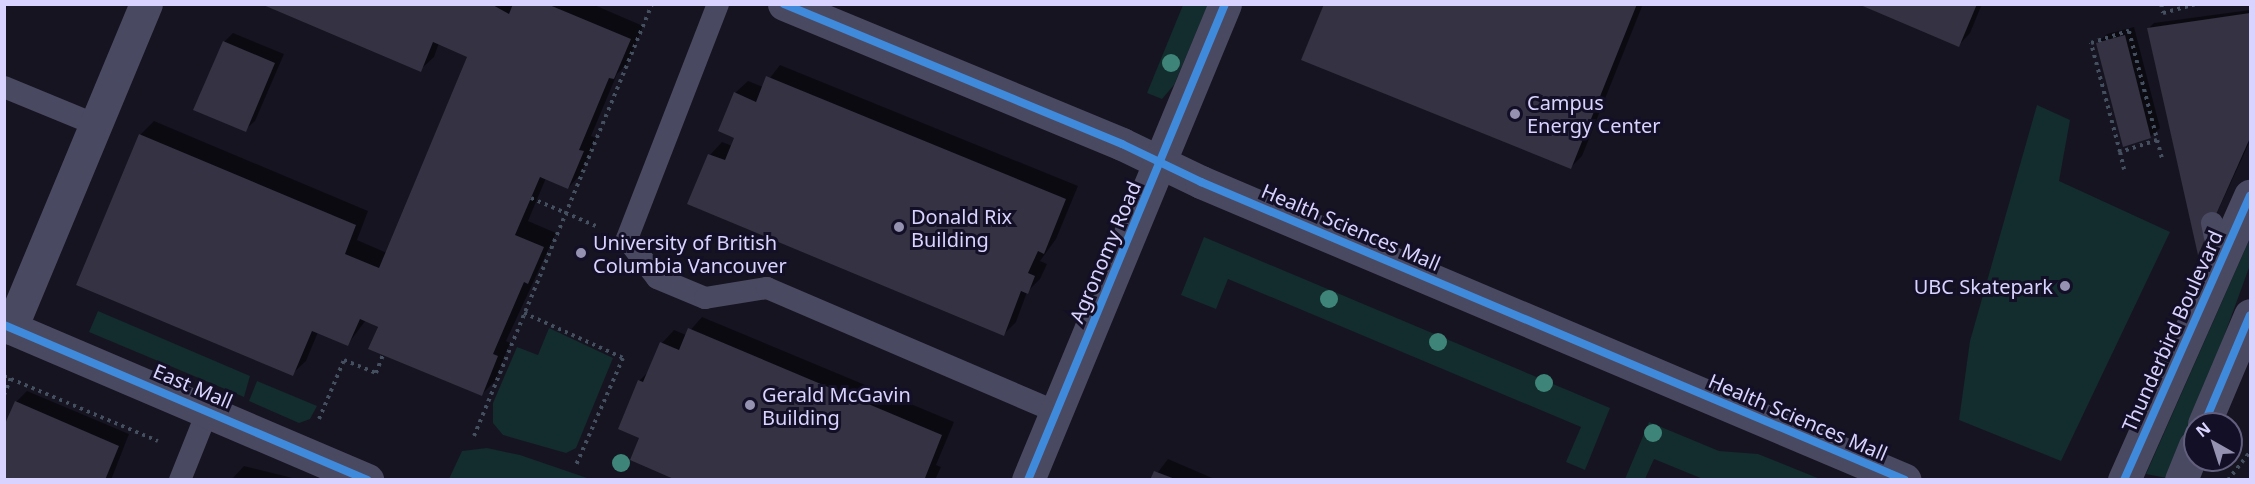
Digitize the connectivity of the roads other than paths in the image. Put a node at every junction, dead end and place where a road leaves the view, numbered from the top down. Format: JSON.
{"nodes":[{"id":1,"x":146,"y":4,"type":"edge"},
{"id":2,"x":718,"y":4,"type":"edge"},
{"id":3,"x":784,"y":4,"type":"edge"},
{"id":4,"x":1225,"y":4,"type":"edge"},
{"id":5,"x":4,"y":87,"type":"edge"},
{"id":6,"x":94,"y":124,"type":"junction"},
{"id":7,"x":1160,"y":163,"type":"junction"},
{"id":8,"x":2250,"y":196,"type":"edge"},
{"id":9,"x":2212,"y":223,"type":"dead end"},
{"id":10,"x":2220,"y":260,"type":"junction"},
{"id":11,"x":2250,"y":315,"type":"edge"},
{"id":12,"x":8,"y":326,"type":"edge"},
{"id":13,"x":208,"y":410,"type":"junction"},
{"id":14,"x":1056,"y":412,"type":"junction"},
{"id":15,"x":2209,"y":412,"type":"edge"},
{"id":16,"x":180,"y":480,"type":"edge"},
{"id":17,"x":367,"y":480,"type":"edge"},
{"id":18,"x":1028,"y":480,"type":"edge"},
{"id":19,"x":1905,"y":480,"type":"edge"},
{"id":20,"x":2124,"y":480,"type":"edge"}],
"edges":[{"from":1,"to":6,"type":"street"},
{"from":2,"to":14,"type":"lane"},
{"from":3,"to":7,"type":"street","name":"Health Sciences Mall"},
{"from":4,"to":7,"type":"street","name":"Agronomy Road"},
{"from":5,"to":6,"type":"lane"},
{"from":6,"to":12,"type":"street"},
{"from":7,"to":14,"type":"street","name":"Agronomy Road"},
{"from":7,"to":19,"type":"street","name":"Health Sciences Mall"},
{"from":8,"to":10,"type":"street","name":"Thunderbird Boulevard"},
{"from":9,"to":10,"type":"lane"},
{"from":10,"to":20,"type":"street","name":"Thunderbird Boulevard"},
{"from":11,"to":15,"type":"street"},
{"from":12,"to":13,"type":"street","name":"East Mall"},
{"from":13,"to":16,"type":"lane"},
{"from":13,"to":17,"type":"street","name":"East Mall"},
{"from":14,"to":18,"type":"street","name":"Agronomy Road"}]}
